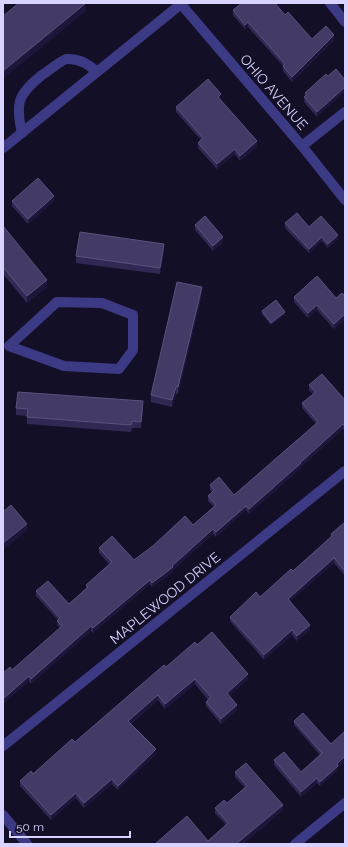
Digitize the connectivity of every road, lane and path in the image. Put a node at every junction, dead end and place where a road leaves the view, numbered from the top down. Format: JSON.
{"nodes":[{"id":1,"x":330,"y":3,"type":"edge"},
{"id":2,"x":180,"y":4,"type":"edge"},
{"id":3,"x":345,"y":22,"type":"edge"},
{"id":4,"x":97,"y":72,"type":"junction"},
{"id":5,"x":345,"y":112,"type":"edge"},
{"id":6,"x":22,"y":133,"type":"junction"},
{"id":7,"x":302,"y":146,"type":"junction"},
{"id":8,"x":3,"y":148,"type":"edge"},
{"id":9,"x":345,"y":200,"type":"edge"},
{"id":10,"x":6,"y":342,"type":"edge"},
{"id":11,"x":345,"y":471,"type":"edge"},
{"id":12,"x":3,"y":746,"type":"edge"},
{"id":13,"x":345,"y":803,"type":"edge"},
{"id":14,"x":3,"y":815,"type":"edge"},
{"id":15,"x":27,"y":844,"type":"edge"},
{"id":16,"x":295,"y":844,"type":"edge"}],
"edges":[{"from":1,"to":3,"type":"street"},
{"from":2,"to":4,"type":"street"},
{"from":2,"to":7,"type":"street","name":"OHIO AVENUE"},
{"from":4,"to":6,"type":"street"},
{"from":4,"to":6,"type":"street"},
{"from":5,"to":7,"type":"street"},
{"from":6,"to":8,"type":"street"},
{"from":7,"to":9,"type":"street","name":"OHIO AVENUE"},
{"from":10,"to":10,"type":"street"},
{"from":11,"to":12,"type":"street","name":"MAPLEWOOD DRIVE"},
{"from":13,"to":16,"type":"street"},
{"from":14,"to":15,"type":"street"}]}
